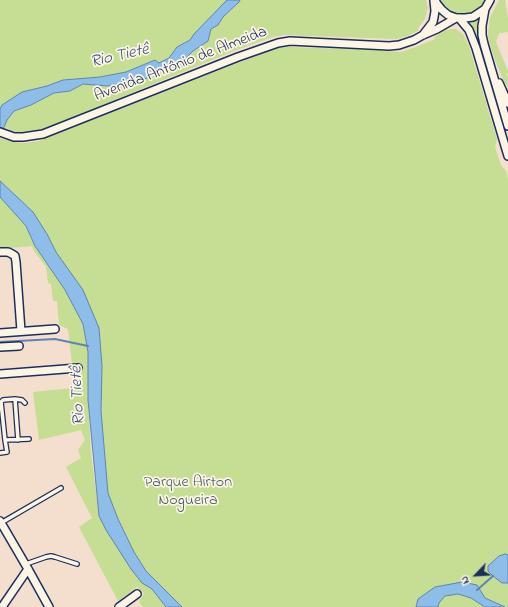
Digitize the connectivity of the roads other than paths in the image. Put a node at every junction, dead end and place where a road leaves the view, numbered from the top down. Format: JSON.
{"nodes":[{"id":1,"x":434,"y":0,"type":"edge"},
{"id":2,"x":490,"y":0,"type":"edge"},
{"id":3,"x":485,"y":9,"type":"junction"},
{"id":4,"x":457,"y":18,"type":"junction"},
{"id":5,"x":423,"y":35,"type":"junction"},
{"id":6,"x":491,"y":68,"type":"junction"},
{"id":7,"x":501,"y":87,"type":"junction"},
{"id":8,"x":508,"y":92,"type":"edge"},
{"id":9,"x":508,"y":103,"type":"edge"},
{"id":10,"x":508,"y":126,"type":"edge"},
{"id":11,"x":2,"y":133,"type":"edge"},
{"id":12,"x":508,"y":156,"type":"edge"},
{"id":13,"x":0,"y":252,"type":"edge"},
{"id":14,"x":55,"y":329,"type":"dead end"},
{"id":15,"x":21,"y":331,"type":"junction"},
{"id":16,"x":0,"y":332,"type":"edge"},
{"id":17,"x":19,"y":346,"type":"dead end"},
{"id":18,"x":0,"y":347,"type":"edge"},
{"id":19,"x":78,"y":368,"type":"dead end"},
{"id":20,"x":0,"y":374,"type":"edge"},
{"id":21,"x":14,"y":399,"type":"junction"},
{"id":22,"x":25,"y":403,"type":"dead end"},
{"id":23,"x":29,"y":439,"type":"dead end"},
{"id":24,"x":5,"y":440,"type":"junction"},
{"id":25,"x":18,"y":440,"type":"junction"},
{"id":26,"x":0,"y":453,"type":"edge"},
{"id":27,"x":61,"y":488,"type":"dead end"},
{"id":28,"x":1,"y":522,"type":"edge"},
{"id":29,"x":77,"y":564,"type":"dead end"},
{"id":30,"x":27,"y":567,"type":"junction"},
{"id":31,"x":137,"y":594,"type":"dead end"},
{"id":32,"x":2,"y":607,"type":"edge"},
{"id":33,"x":49,"y":607,"type":"edge"},
{"id":34,"x":119,"y":607,"type":"edge"}],
"edges":[{"from":1,"to":4,"type":"street"},
{"from":1,"to":5,"type":"street"},
{"from":2,"to":3,"type":"street"},
{"from":3,"to":4,"type":"street","name":"Avenida Antônio de Almeida"},
{"from":3,"to":6,"type":"street"},
{"from":4,"to":5,"type":"street","name":"Avenida Antônio de Almeida"},
{"from":4,"to":12,"type":"street"},
{"from":5,"to":11,"type":"street","name":"Avenida Antônio de Almeida"},
{"from":6,"to":7,"type":"street"},
{"from":6,"to":10,"type":"street"},
{"from":7,"to":8,"type":"street"},
{"from":7,"to":9,"type":"street"},
{"from":13,"to":15,"type":"street"},
{"from":14,"to":15,"type":"street"},
{"from":15,"to":16,"type":"street"},
{"from":17,"to":18,"type":"street"},
{"from":19,"to":20,"type":"street"},
{"from":21,"to":22,"type":"lane"},
{"from":21,"to":24,"type":"lane"},
{"from":21,"to":25,"type":"lane"},
{"from":23,"to":25,"type":"lane"},
{"from":24,"to":25,"type":"lane"},
{"from":24,"to":26,"type":"lane"},
{"from":27,"to":28,"type":"lane"},
{"from":28,"to":30,"type":"street"},
{"from":29,"to":30,"type":"lane"},
{"from":30,"to":32,"type":"street"},
{"from":30,"to":33,"type":"street"},
{"from":31,"to":34,"type":"street"}]}
